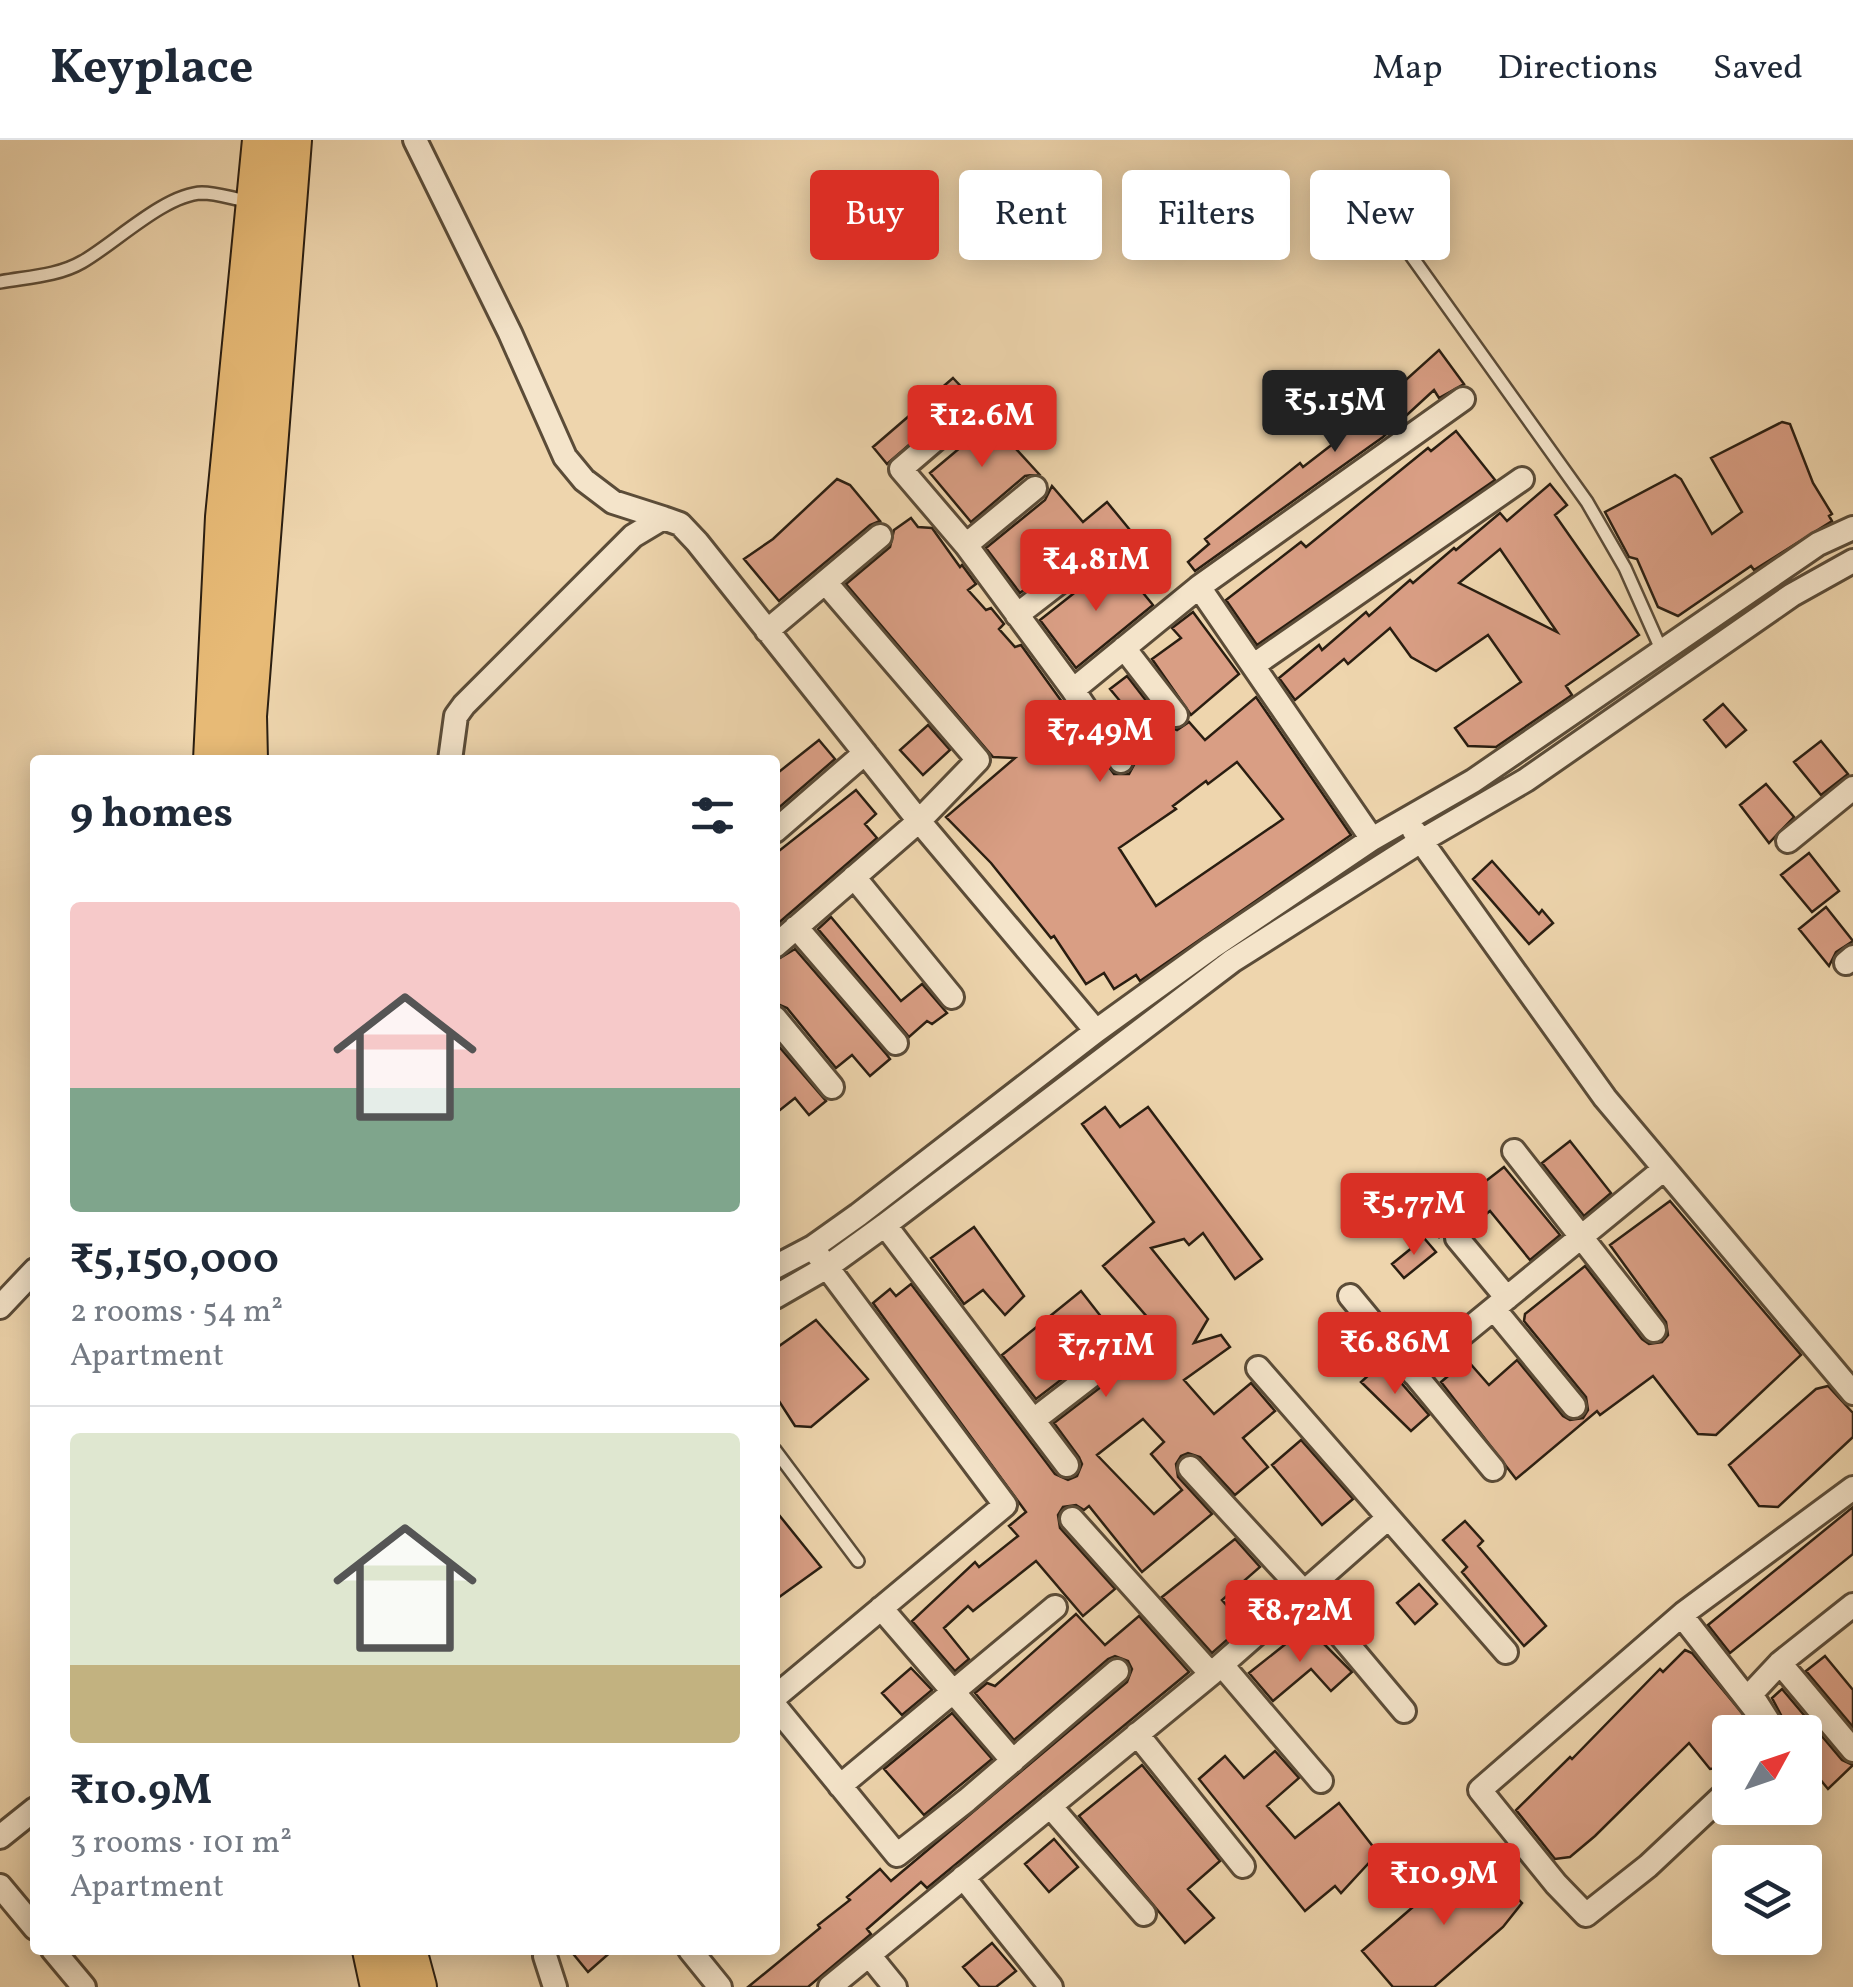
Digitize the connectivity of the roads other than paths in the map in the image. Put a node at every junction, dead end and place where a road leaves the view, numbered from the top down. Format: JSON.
{"nodes":[{"id":1,"x":262,"y":140,"type":"edge"},
{"id":2,"x":311,"y":140,"type":"edge"},
{"id":3,"x":415,"y":140,"type":"edge"},
{"id":4,"x":281,"y":181,"type":"edge"},
{"id":5,"x":1414,"y":260,"type":"edge"},
{"id":6,"x":0,"y":282,"type":"edge"},
{"id":7,"x":1463,"y":399,"type":"dead end"},
{"id":8,"x":972,"y":409,"type":"dead end"},
{"id":9,"x":1522,"y":478,"type":"dead end"},
{"id":10,"x":1034,"y":488,"type":"dead end"},
{"id":11,"x":664,"y":518,"type":"junction"},
{"id":12,"x":1853,"y":528,"type":"edge"},
{"id":13,"x":880,"y":536,"type":"dead end"},
{"id":14,"x":1818,"y":544,"type":"junction"},
{"id":15,"x":966,"y":545,"type":"junction"},
{"id":16,"x":1101,"y":550,"type":"dead end"},
{"id":17,"x":1848,"y":572,"type":"edge"},
{"id":18,"x":824,"y":582,"type":"junction"},
{"id":19,"x":1199,"y":587,"type":"junction"},
{"id":20,"x":1018,"y":615,"type":"junction"},
{"id":21,"x":767,"y":631,"type":"junction"},
{"id":22,"x":1124,"y":648,"type":"junction"},
{"id":23,"x":1660,"y":649,"type":"junction"},
{"id":24,"x":1254,"y":665,"type":"junction"},
{"id":25,"x":1072,"y":690,"type":"junction"},
{"id":26,"x":1176,"y":716,"type":"dead end"},
{"id":27,"x":865,"y":753,"type":"junction"},
{"id":28,"x":213,"y":755,"type":"edge"},
{"id":29,"x":248,"y":755,"type":"edge"},
{"id":30,"x":450,"y":755,"type":"edge"},
{"id":31,"x":1121,"y":761,"type":"dead end"},
{"id":32,"x":1853,"y":788,"type":"edge"},
{"id":33,"x":1406,"y":820,"type":"junction"},
{"id":34,"x":919,"y":821,"type":"junction"},
{"id":35,"x":780,"y":827,"type":"edge"},
{"id":36,"x":1372,"y":838,"type":"junction"},
{"id":37,"x":1421,"y":841,"type":"junction"},
{"id":38,"x":1788,"y":841,"type":"dead end"},
{"id":39,"x":854,"y":878,"type":"junction"},
{"id":40,"x":796,"y":927,"type":"junction"},
{"id":41,"x":780,"y":941,"type":"edge"},
{"id":42,"x":952,"y":996,"type":"dead end"},
{"id":43,"x":780,"y":1024,"type":"edge"},
{"id":44,"x":1096,"y":1031,"type":"junction"},
{"id":45,"x":896,"y":1043,"type":"dead end"},
{"id":46,"x":832,"y":1086,"type":"dead end"},
{"id":47,"x":1514,"y":1151,"type":"dead end"},
{"id":48,"x":1664,"y":1169,"type":"junction"},
{"id":49,"x":885,"y":1224,"type":"junction"},
{"id":50,"x":1582,"y":1236,"type":"junction"},
{"id":51,"x":1457,"y":1238,"type":"dead end"},
{"id":52,"x":813,"y":1247,"type":"junction"},
{"id":53,"x":780,"y":1264,"type":"edge"},
{"id":54,"x":828,"y":1267,"type":"junction"},
{"id":55,"x":30,"y":1275,"type":"edge"},
{"id":56,"x":780,"y":1294,"type":"edge"},
{"id":57,"x":1350,"y":1296,"type":"dead end"},
{"id":58,"x":1500,"y":1303,"type":"junction"},
{"id":59,"x":0,"y":1307,"type":"edge"},
{"id":60,"x":1654,"y":1330,"type":"dead end"},
{"id":61,"x":1144,"y":1334,"type":"dead end"},
{"id":62,"x":1258,"y":1368,"type":"dead end"},
{"id":63,"x":1414,"y":1374,"type":"junction"},
{"id":64,"x":1853,"y":1393,"type":"edge"},
{"id":65,"x":1574,"y":1406,"type":"dead end"},
{"id":66,"x":1035,"y":1419,"type":"junction"},
{"id":67,"x":780,"y":1457,"type":"edge"},
{"id":68,"x":1067,"y":1465,"type":"dead end"},
{"id":69,"x":1190,"y":1468,"type":"dead end"},
{"id":70,"x":1494,"y":1470,"type":"dead end"},
{"id":71,"x":1853,"y":1488,"type":"edge"},
{"id":72,"x":1072,"y":1519,"type":"dead end"},
{"id":73,"x":1387,"y":1519,"type":"junction"},
{"id":74,"x":858,"y":1561,"type":"dead end"},
{"id":75,"x":1304,"y":1592,"type":"junction"},
{"id":76,"x":1853,"y":1605,"type":"edge"},
{"id":77,"x":1055,"y":1607,"type":"dead end"},
{"id":78,"x":881,"y":1608,"type":"junction"},
{"id":79,"x":1682,"y":1616,"type":"junction"},
{"id":80,"x":1506,"y":1652,"type":"dead end"},
{"id":81,"x":1780,"y":1663,"type":"junction"},
{"id":82,"x":1216,"y":1669,"type":"junction"},
{"id":83,"x":1117,"y":1671,"type":"dead end"},
{"id":84,"x":954,"y":1692,"type":"junction"},
{"id":85,"x":780,"y":1693,"type":"edge"},
{"id":86,"x":1404,"y":1711,"type":"dead end"},
{"id":87,"x":780,"y":1712,"type":"edge"},
{"id":88,"x":1761,"y":1715,"type":"edge"},
{"id":89,"x":1764,"y":1715,"type":"edge"},
{"id":90,"x":1137,"y":1734,"type":"junction"},
{"id":91,"x":1853,"y":1750,"type":"edge"},
{"id":92,"x":1013,"y":1760,"type":"junction"},
{"id":93,"x":1322,"y":1781,"type":"dead end"},
{"id":94,"x":840,"y":1786,"type":"junction"},
{"id":95,"x":1050,"y":1806,"type":"junction"},
{"id":96,"x":1712,"y":1806,"type":"edge"},
{"id":97,"x":30,"y":1812,"type":"edge"},
{"id":98,"x":0,"y":1838,"type":"edge"},
{"id":99,"x":1243,"y":1866,"type":"dead end"},
{"id":100,"x":963,"y":1878,"type":"junction"},
{"id":101,"x":0,"y":1886,"type":"edge"},
{"id":102,"x":1144,"y":1914,"type":"dead end"},
{"id":103,"x":30,"y":1922,"type":"edge"},
{"id":104,"x":57,"y":1955,"type":"edge"},
{"id":105,"x":373,"y":1955,"type":"edge"},
{"id":106,"x":408,"y":1955,"type":"edge"},
{"id":107,"x":694,"y":1955,"type":"edge"},
{"id":108,"x":869,"y":1955,"type":"junction"},
{"id":109,"x":545,"y":1956,"type":"dead end"},
{"id":110,"x":84,"y":1987,"type":"edge"},
{"id":111,"x":380,"y":1987,"type":"edge"},
{"id":112,"x":417,"y":1987,"type":"edge"},
{"id":113,"x":555,"y":1987,"type":"edge"},
{"id":114,"x":720,"y":1987,"type":"edge"},
{"id":115,"x":830,"y":1987,"type":"edge"},
{"id":116,"x":895,"y":1987,"type":"edge"},
{"id":117,"x":1051,"y":1987,"type":"edge"}],
"edges":[{"from":1,"to":4,"type":"main road"},
{"from":2,"to":4,"type":"main road"},
{"from":3,"to":11,"type":"street"},
{"from":4,"to":6,"type":"lane"},
{"from":4,"to":28,"type":"main road"},
{"from":4,"to":29,"type":"main road"},
{"from":5,"to":23,"type":"lane"},
{"from":7,"to":19,"type":"street"},
{"from":8,"to":15,"type":"street"},
{"from":9,"to":24,"type":"street"},
{"from":10,"to":15,"type":"street"},
{"from":11,"to":21,"type":"street"},
{"from":11,"to":30,"type":"street"},
{"from":12,"to":14,"type":"street"},
{"from":13,"to":18,"type":"street"},
{"from":14,"to":17,"type":"street"},
{"from":14,"to":23,"type":"street"},
{"from":15,"to":20,"type":"street"},
{"from":16,"to":20,"type":"street"},
{"from":17,"to":37,"type":"street"},
{"from":18,"to":21,"type":"street"},
{"from":18,"to":34,"type":"street"},
{"from":19,"to":22,"type":"street"},
{"from":19,"to":24,"type":"street"},
{"from":20,"to":25,"type":"street"},
{"from":21,"to":27,"type":"street"},
{"from":22,"to":25,"type":"street"},
{"from":22,"to":26,"type":"street"},
{"from":23,"to":33,"type":"street"},
{"from":24,"to":36,"type":"street"},
{"from":25,"to":31,"type":"street"},
{"from":27,"to":34,"type":"street"},
{"from":27,"to":35,"type":"street"},
{"from":32,"to":38,"type":"street"},
{"from":33,"to":36,"type":"street"},
{"from":33,"to":37,"type":"street"},
{"from":34,"to":39,"type":"street"},
{"from":34,"to":44,"type":"street"},
{"from":36,"to":44,"type":"street"},
{"from":37,"to":48,"type":"street"},
{"from":37,"to":49,"type":"street"},
{"from":39,"to":40,"type":"street"},
{"from":39,"to":42,"type":"street"},
{"from":40,"to":41,"type":"street"},
{"from":40,"to":45,"type":"street"},
{"from":43,"to":46,"type":"street"},
{"from":44,"to":52,"type":"street"},
{"from":47,"to":50,"type":"street"},
{"from":48,"to":50,"type":"street"},
{"from":48,"to":64,"type":"street"},
{"from":49,"to":54,"type":"street"},
{"from":49,"to":66,"type":"street"},
{"from":50,"to":58,"type":"street"},
{"from":50,"to":60,"type":"street"},
{"from":51,"to":58,"type":"street"},
{"from":52,"to":53,"type":"street"},
{"from":52,"to":54,"type":"street"},
{"from":54,"to":56,"type":"street"},
{"from":54,"to":78,"type":"street"},
{"from":55,"to":59,"type":"street"},
{"from":57,"to":63,"type":"street"},
{"from":58,"to":63,"type":"street"},
{"from":58,"to":65,"type":"street"},
{"from":61,"to":66,"type":"street"},
{"from":62,"to":73,"type":"street"},
{"from":63,"to":70,"type":"street"},
{"from":66,"to":68,"type":"street"},
{"from":67,"to":74,"type":"lane"},
{"from":69,"to":75,"type":"street"},
{"from":71,"to":79,"type":"street"},
{"from":72,"to":82,"type":"street"},
{"from":73,"to":75,"type":"street"},
{"from":73,"to":80,"type":"street"},
{"from":75,"to":82,"type":"street"},
{"from":75,"to":86,"type":"street"},
{"from":76,"to":81,"type":"street"},
{"from":77,"to":84,"type":"street"},
{"from":78,"to":84,"type":"street"},
{"from":78,"to":85,"type":"street"},
{"from":79,"to":88,"type":"street"},
{"from":79,"to":96,"type":"street"},
{"from":81,"to":89,"type":"street"},
{"from":81,"to":91,"type":"street"},
{"from":82,"to":90,"type":"street"},
{"from":82,"to":93,"type":"street"},
{"from":83,"to":92,"type":"street"},
{"from":84,"to":92,"type":"street"},
{"from":84,"to":94,"type":"street"},
{"from":87,"to":94,"type":"street"},
{"from":90,"to":95,"type":"street"},
{"from":90,"to":99,"type":"street"},
{"from":92,"to":94,"type":"street"},
{"from":95,"to":100,"type":"street"},
{"from":95,"to":102,"type":"street"},
{"from":97,"to":98,"type":"street"},
{"from":100,"to":108,"type":"street"},
{"from":100,"to":117,"type":"street"},
{"from":101,"to":103,"type":"street"},
{"from":104,"to":110,"type":"street"},
{"from":105,"to":111,"type":"main road"},
{"from":106,"to":112,"type":"main road"},
{"from":107,"to":114,"type":"street"},
{"from":108,"to":115,"type":"street"},
{"from":108,"to":116,"type":"street"},
{"from":109,"to":113,"type":"street"}]}
